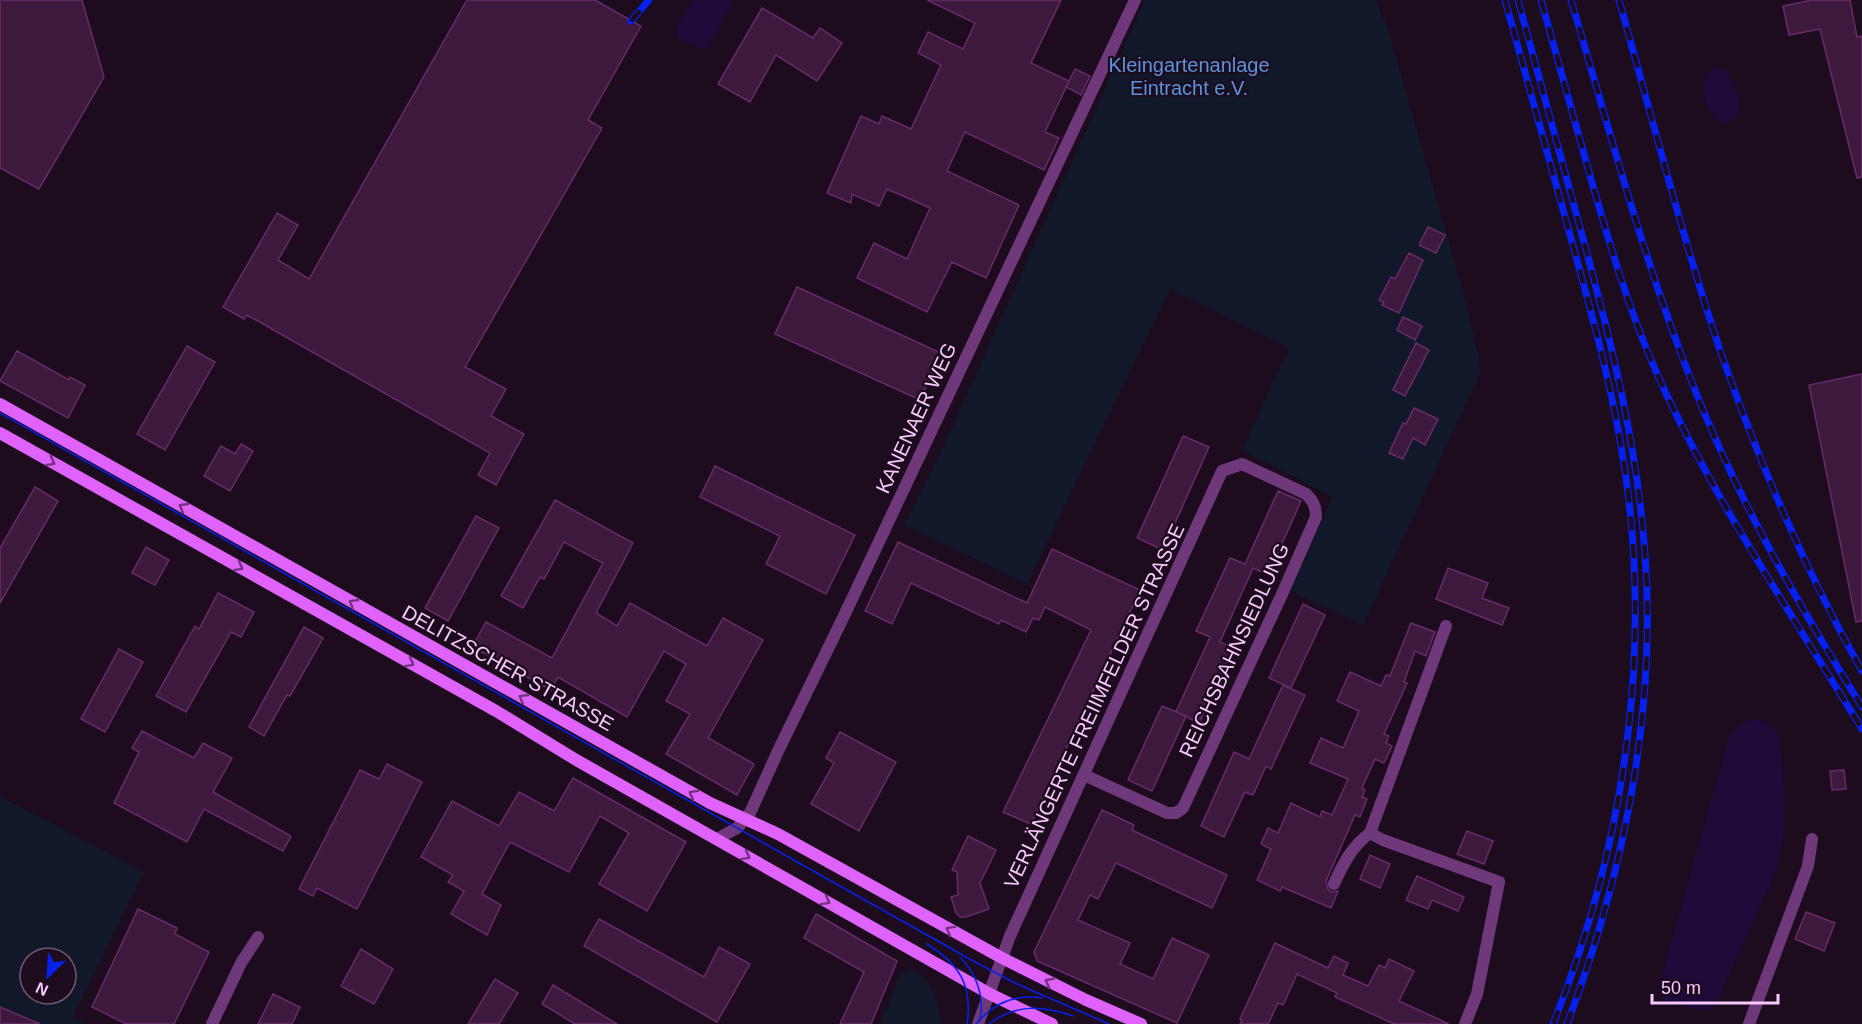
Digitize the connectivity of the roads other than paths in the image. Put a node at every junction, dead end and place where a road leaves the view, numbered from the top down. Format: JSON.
{"nodes":[{"id":1,"x":1135,"y":0,"type":"edge"},
{"id":2,"x":0,"y":404,"type":"edge"},
{"id":3,"x":0,"y":433,"type":"edge"},
{"id":4,"x":1222,"y":471,"type":"joint"},
{"id":5,"x":1446,"y":626,"type":"dead end"},
{"id":6,"x":1084,"y":775,"type":"junction"},
{"id":7,"x":746,"y":819,"type":"junction"},
{"id":8,"x":1370,"y":833,"type":"junction"},
{"id":9,"x":717,"y":839,"type":"junction"},
{"id":10,"x":1812,"y":839,"type":"dead end"},
{"id":11,"x":1334,"y":884,"type":"dead end"},
{"id":12,"x":258,"y":937,"type":"dead end"},
{"id":13,"x":1002,"y":958,"type":"junction"},
{"id":14,"x":990,"y":994,"type":"junction"},
{"id":15,"x":212,"y":1024,"type":"edge"},
{"id":16,"x":978,"y":1024,"type":"edge"},
{"id":17,"x":1052,"y":1024,"type":"edge"},
{"id":18,"x":1141,"y":1024,"type":"edge"},
{"id":19,"x":1465,"y":1024,"type":"edge"},
{"id":20,"x":1749,"y":1024,"type":"edge"}],
"edges":[{"from":1,"to":7,"type":"street","name":"KANENAER WEG"},
{"from":7,"to":2,"type":"main road","name":"DELITZSCHER STRASSE","one_way":true},
{"from":3,"to":9,"type":"main road","one_way":true},
{"from":4,"to":6,"type":"street","name":"VERLÄNGERTE FREIIMFELDER STRASSE"},
{"from":4,"to":6,"type":"street","name":"REICHSBAHNSIEDLUNG"},
{"from":5,"to":8,"type":"street"},
{"from":6,"to":13,"type":"street","name":"VERLÄNGERTE FREIIMFELDER STRASSE"},
{"from":7,"to":9,"type":"street","name":"KANENAER WEG"},
{"from":13,"to":7,"type":"main road","name":"DELITZSCHER STRASSE","one_way":true},
{"from":8,"to":11,"type":"street"},
{"from":8,"to":19,"type":"street"},
{"from":9,"to":14,"type":"main road","one_way":true},
{"from":10,"to":20,"type":"street"},
{"from":12,"to":15,"type":"street"},
{"from":13,"to":14,"type":"street"},
{"from":18,"to":13,"type":"main road","name":"DELITZSCHER STRASSE","one_way":true},
{"from":14,"to":16,"type":"street"},
{"from":14,"to":17,"type":"main road"}]}
